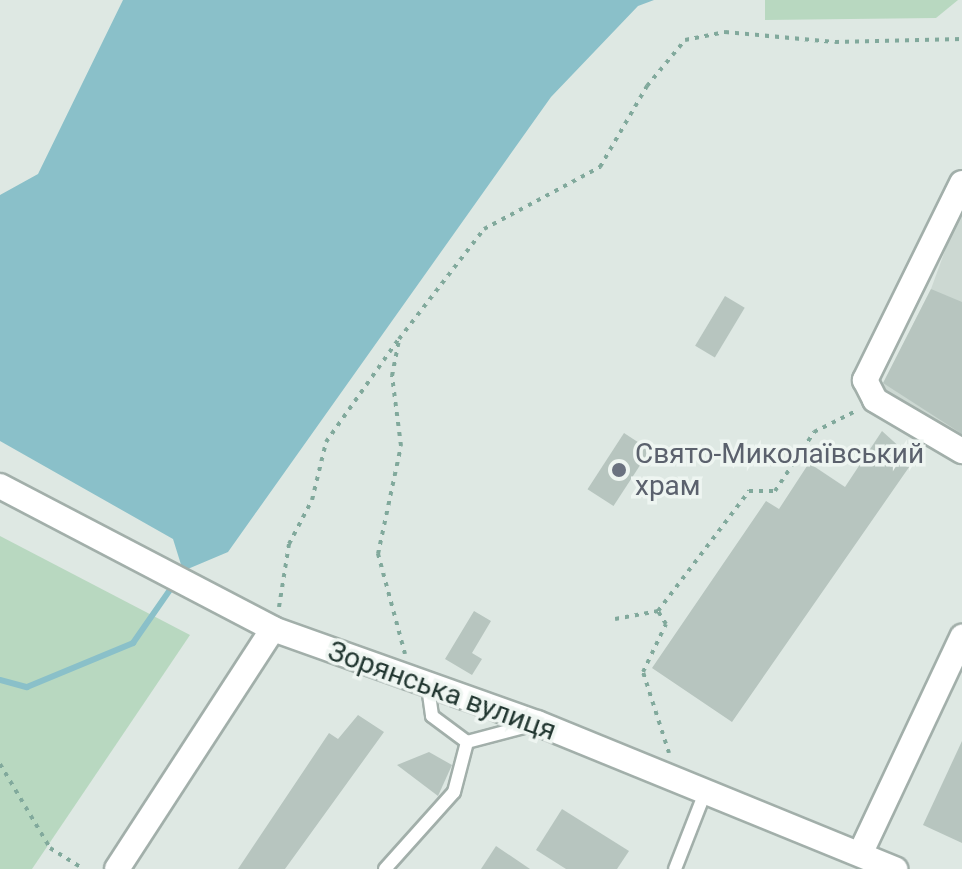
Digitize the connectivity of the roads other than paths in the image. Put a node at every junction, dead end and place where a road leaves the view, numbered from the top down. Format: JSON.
{"nodes":[{"id":1,"x":962,"y":183,"type":"edge"},
{"id":2,"x":962,"y":451,"type":"edge"},
{"id":3,"x":0,"y":486,"type":"edge"},
{"id":4,"x":273,"y":629,"type":"junction"},
{"id":5,"x":962,"y":637,"type":"edge"},
{"id":6,"x":420,"y":683,"type":"junction"},
{"id":7,"x":537,"y":723,"type":"junction"},
{"id":8,"x":467,"y":742,"type":"junction"},
{"id":9,"x":704,"y":795,"type":"junction"},
{"id":10,"x":861,"y":852,"type":"junction"},
{"id":11,"x":117,"y":869,"type":"edge"},
{"id":12,"x":385,"y":869,"type":"edge"},
{"id":13,"x":675,"y":869,"type":"edge"},
{"id":14,"x":895,"y":869,"type":"edge"}],
"edges":[{"from":1,"to":2,"type":"street"},
{"from":3,"to":4,"type":"street","name":"Зорянська вулиця"},
{"from":4,"to":6,"type":"street","name":"Зорянська вулиця"},
{"from":4,"to":11,"type":"street"},
{"from":5,"to":10,"type":"street"},
{"from":6,"to":7,"type":"street","name":"Зорянська вулиця"},
{"from":6,"to":8,"type":"lane"},
{"from":7,"to":8,"type":"lane"},
{"from":7,"to":9,"type":"street","name":"Зорянська вулиця"},
{"from":8,"to":12,"type":"lane"},
{"from":9,"to":10,"type":"street","name":"Зорянська вулиця"},
{"from":9,"to":13,"type":"lane"},
{"from":10,"to":14,"type":"street","name":"Зорянська вулиця"}]}
